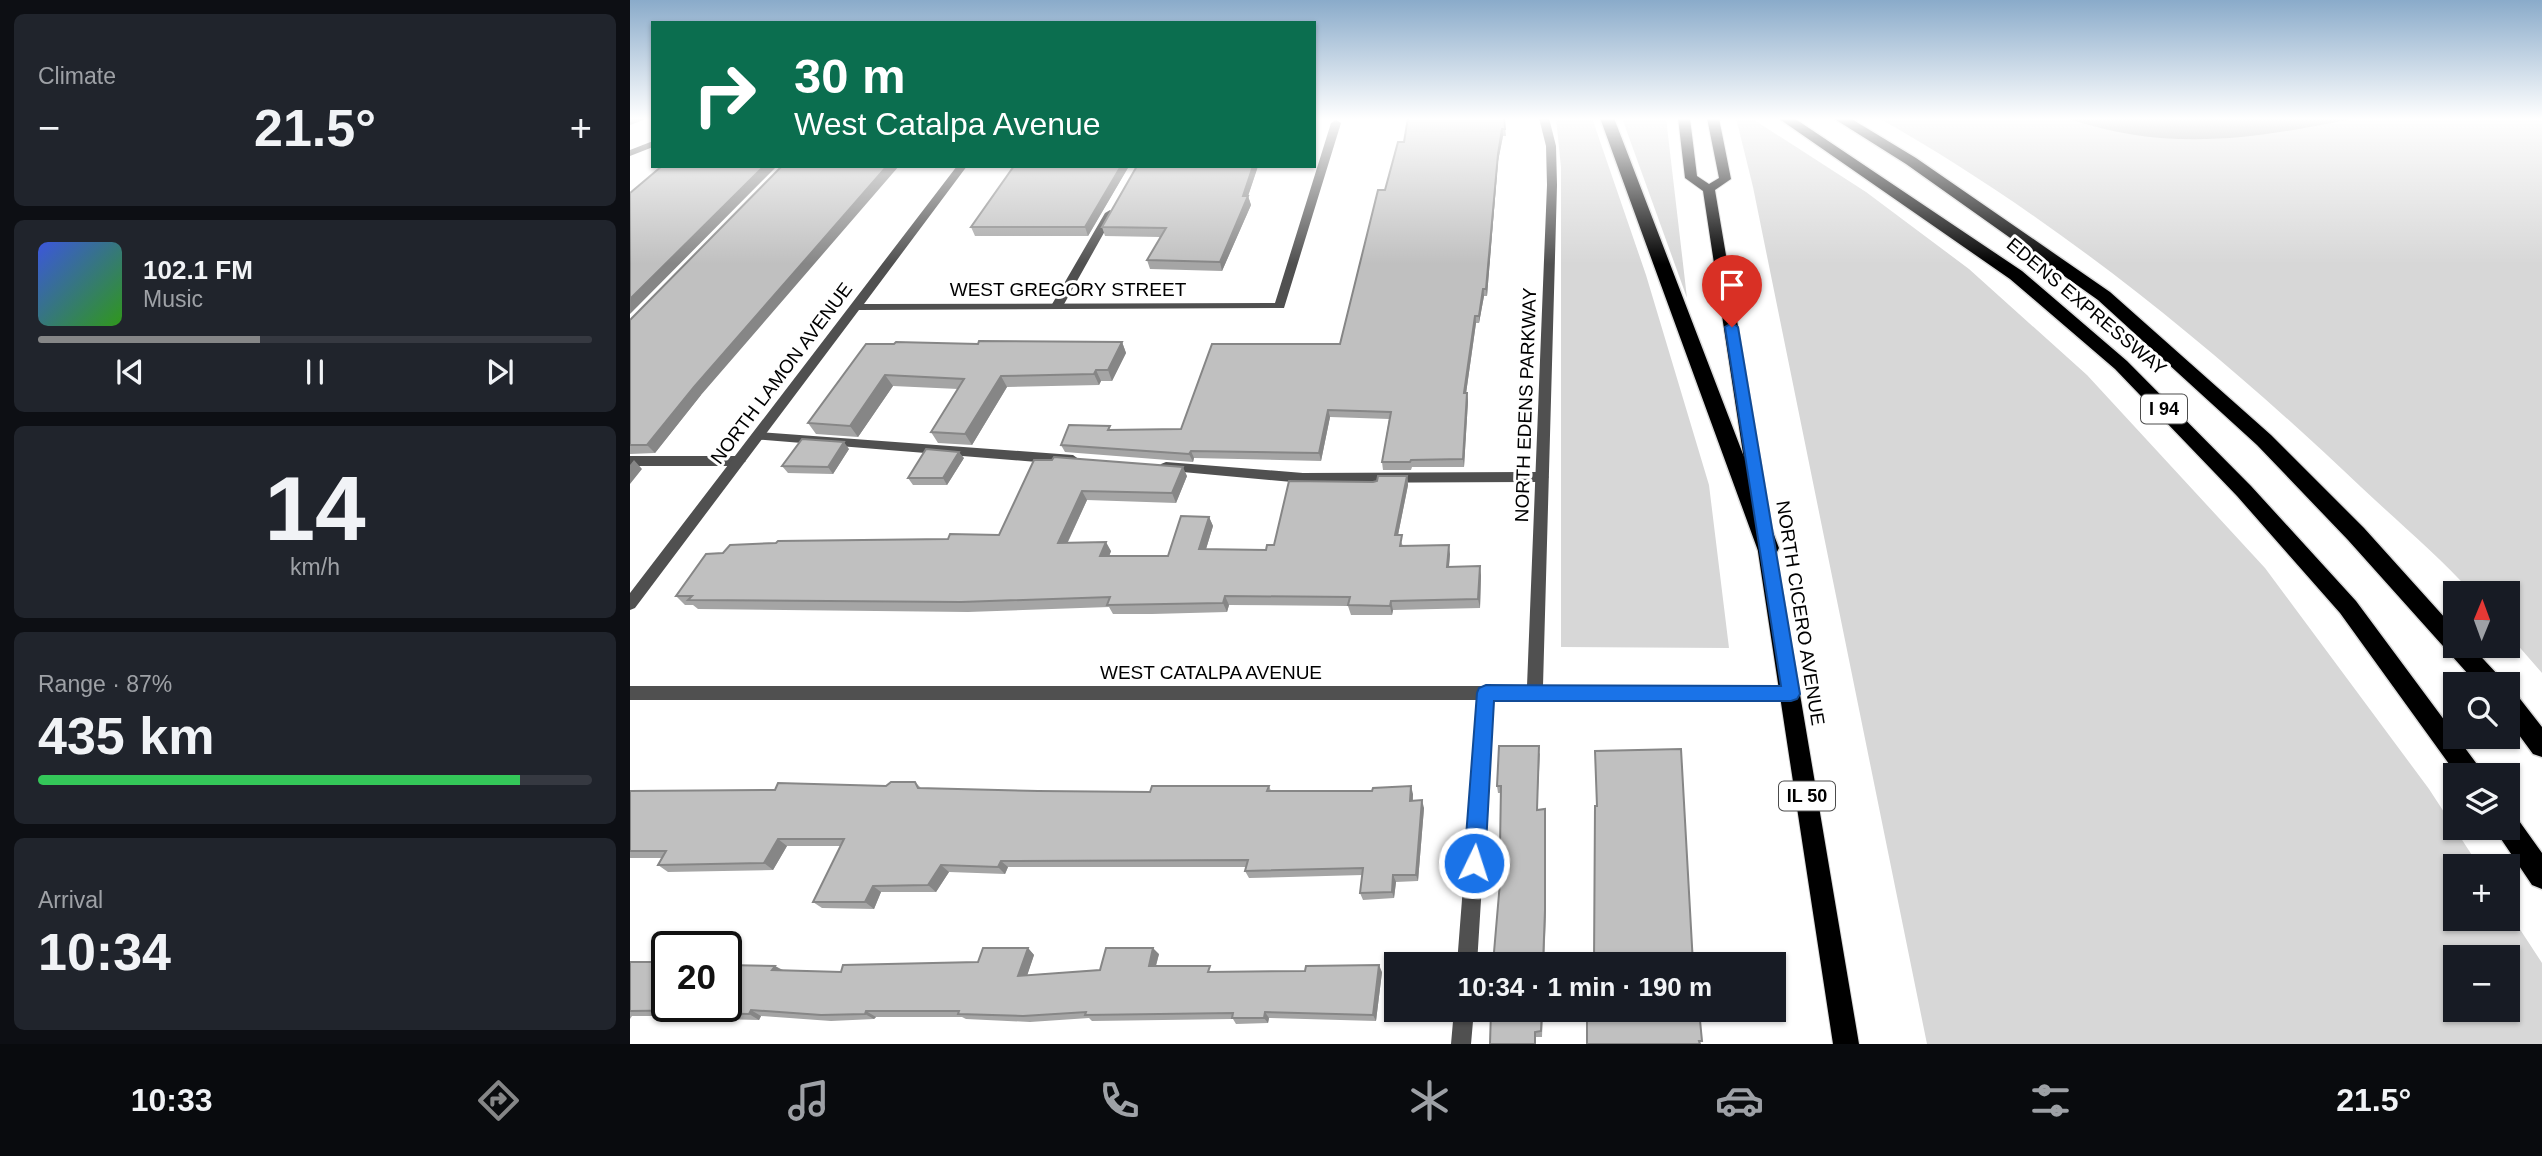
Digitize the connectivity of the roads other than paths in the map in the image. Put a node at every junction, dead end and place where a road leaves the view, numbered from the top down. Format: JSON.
{"nodes":[{"id":1,"x":1323,"y":167,"type":"edge"},
{"id":2,"x":1551,"y":167,"type":"edge"},
{"id":3,"x":1625,"y":167,"type":"edge"},
{"id":4,"x":1690,"y":167,"type":"edge"},
{"id":5,"x":1723,"y":167,"type":"edge"},
{"id":6,"x":1857,"y":167,"type":"edge"},
{"id":7,"x":1919,"y":167,"type":"edge"},
{"id":8,"x":960,"y":168,"type":"edge"},
{"id":9,"x":1709,"y":189,"type":"junction"},
{"id":10,"x":1117,"y":202,"type":"edge"},
{"id":11,"x":1057,"y":306,"type":"junction"},
{"id":12,"x":856,"y":307,"type":"junction"},
{"id":13,"x":758,"y":436,"type":"junction"},
{"id":14,"x":630,"y":461,"type":"edge"},
{"id":15,"x":739,"y":461,"type":"junction"},
{"id":16,"x":1085,"y":461,"type":"edge"},
{"id":17,"x":1153,"y":466,"type":"edge"},
{"id":18,"x":1542,"y":477,"type":"junction"},
{"id":19,"x":1768,"y":548,"type":"junction"},
{"id":20,"x":630,"y":604,"type":"edge"},
{"id":21,"x":2443,"y":631,"type":"edge"},
{"id":22,"x":2468,"y":658,"type":"edge"},
{"id":23,"x":2481,"y":672,"type":"edge"},
{"id":24,"x":630,"y":693,"type":"edge"},
{"id":25,"x":1486,"y":693,"type":"junction"},
{"id":26,"x":1535,"y":693,"type":"junction"},
{"id":27,"x":1791,"y":694,"type":"junction"},
{"id":28,"x":2520,"y":718,"type":"edge"},
{"id":29,"x":2542,"y":746,"type":"edge"},
{"id":30,"x":2463,"y":763,"type":"edge"},
{"id":31,"x":2517,"y":840,"type":"edge"},
{"id":32,"x":2542,"y":876,"type":"edge"},
{"id":33,"x":1468,"y":952,"type":"edge"},
{"id":34,"x":1463,"y":1022,"type":"edge"},
{"id":35,"x":1461,"y":1044,"type":"edge"},
{"id":36,"x":1846,"y":1044,"type":"edge"}],
"edges":[{"from":1,"to":11,"type":"street","name":"WEST GREGORY STREET"},
{"from":2,"to":18,"type":"street","name":"NORTH EDENS PARKWAY"},
{"from":3,"to":19,"type":"highway"},
{"from":4,"to":9,"type":"main road","name":"NORTH CICERO AVENUE","number":"IL 50"},
{"from":5,"to":9,"type":"main road"},
{"from":6,"to":30,"type":"highway","name":"EDENS EXPRESSWAY","number":"I 94"},
{"from":7,"to":21,"type":"highway","name":"EDENS EXPRESSWAY","number":"I 94"},
{"from":8,"to":12,"type":"street","name":"NORTH LAMON AVENUE"},
{"from":9,"to":19,"type":"main road","name":"NORTH CICERO AVENUE","number":"IL 50"},
{"from":10,"to":11,"type":"street"},
{"from":11,"to":12,"type":"street","name":"WEST GREGORY STREET"},
{"from":12,"to":13,"type":"street","name":"NORTH LAMON AVENUE"},
{"from":13,"to":15,"type":"street","name":"NORTH LAMON AVENUE"},
{"from":13,"to":16,"type":"street"},
{"from":14,"to":15,"type":"street"},
{"from":15,"to":20,"type":"street","name":"NORTH LAMON AVENUE"},
{"from":17,"to":18,"type":"street"},
{"from":18,"to":26,"type":"street","name":"NORTH EDENS PARKWAY"},
{"from":19,"to":27,"type":"main road","name":"NORTH CICERO AVENUE","number":"IL 50"},
{"from":22,"to":23,"type":"highway","name":"EDENS EXPRESSWAY","number":"I 94"},
{"from":24,"to":25,"type":"street","name":"WEST CATALPA AVENUE"},
{"from":25,"to":26,"type":"street","name":"WEST CATALPA AVENUE"},
{"from":25,"to":33,"type":"street"},
{"from":26,"to":27,"type":"street","name":"WEST CATALPA AVENUE"},
{"from":27,"to":36,"type":"main road","name":"NORTH CICERO AVENUE","number":"IL 50"},
{"from":28,"to":29,"type":"highway"},
{"from":31,"to":32,"type":"highway"},
{"from":34,"to":35,"type":"street"}]}
